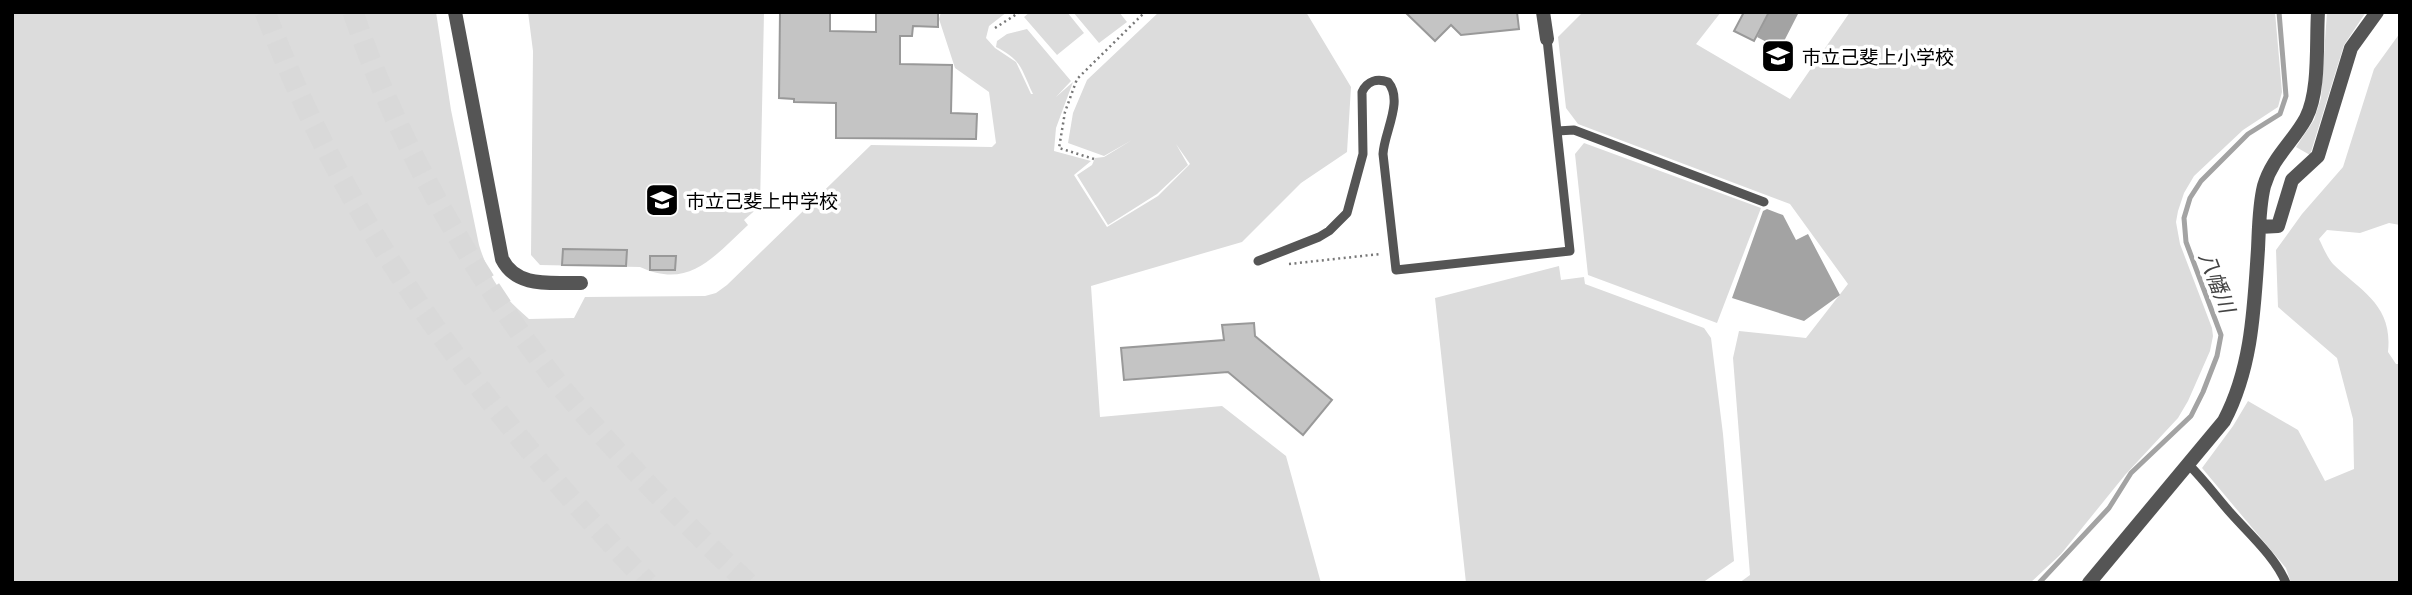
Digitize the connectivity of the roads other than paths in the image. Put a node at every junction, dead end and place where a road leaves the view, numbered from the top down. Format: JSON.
{"nodes":[{"id":1,"x":455,"y":12,"type":"edge"},
{"id":2,"x":1543,"y":12,"type":"edge"},
{"id":3,"x":2318,"y":12,"type":"edge"},
{"id":4,"x":2377,"y":12,"type":"edge"},
{"id":5,"x":1547,"y":39,"type":"joint"},
{"id":6,"x":1558,"y":131,"type":"junction"},
{"id":7,"x":1764,"y":202,"type":"dead end"},
{"id":8,"x":2259,"y":227,"type":"junction"},
{"id":9,"x":1258,"y":261,"type":"dead end"},
{"id":10,"x":582,"y":283,"type":"dead end"},
{"id":11,"x":2189,"y":465,"type":"junction"},
{"id":12,"x":2089,"y":583,"type":"edge"},
{"id":13,"x":2286,"y":583,"type":"edge"}],
"edges":[{"from":1,"to":10,"type":"street"},
{"from":2,"to":5,"type":"street"},
{"from":3,"to":8,"type":"street"},
{"from":4,"to":8,"type":"street"},
{"from":5,"to":6,"type":"lane"},
{"from":6,"to":7,"type":"lane"},
{"from":6,"to":9,"type":"lane"},
{"from":8,"to":11,"type":"street"},
{"from":11,"to":12,"type":"street"},
{"from":11,"to":13,"type":"lane"}]}
